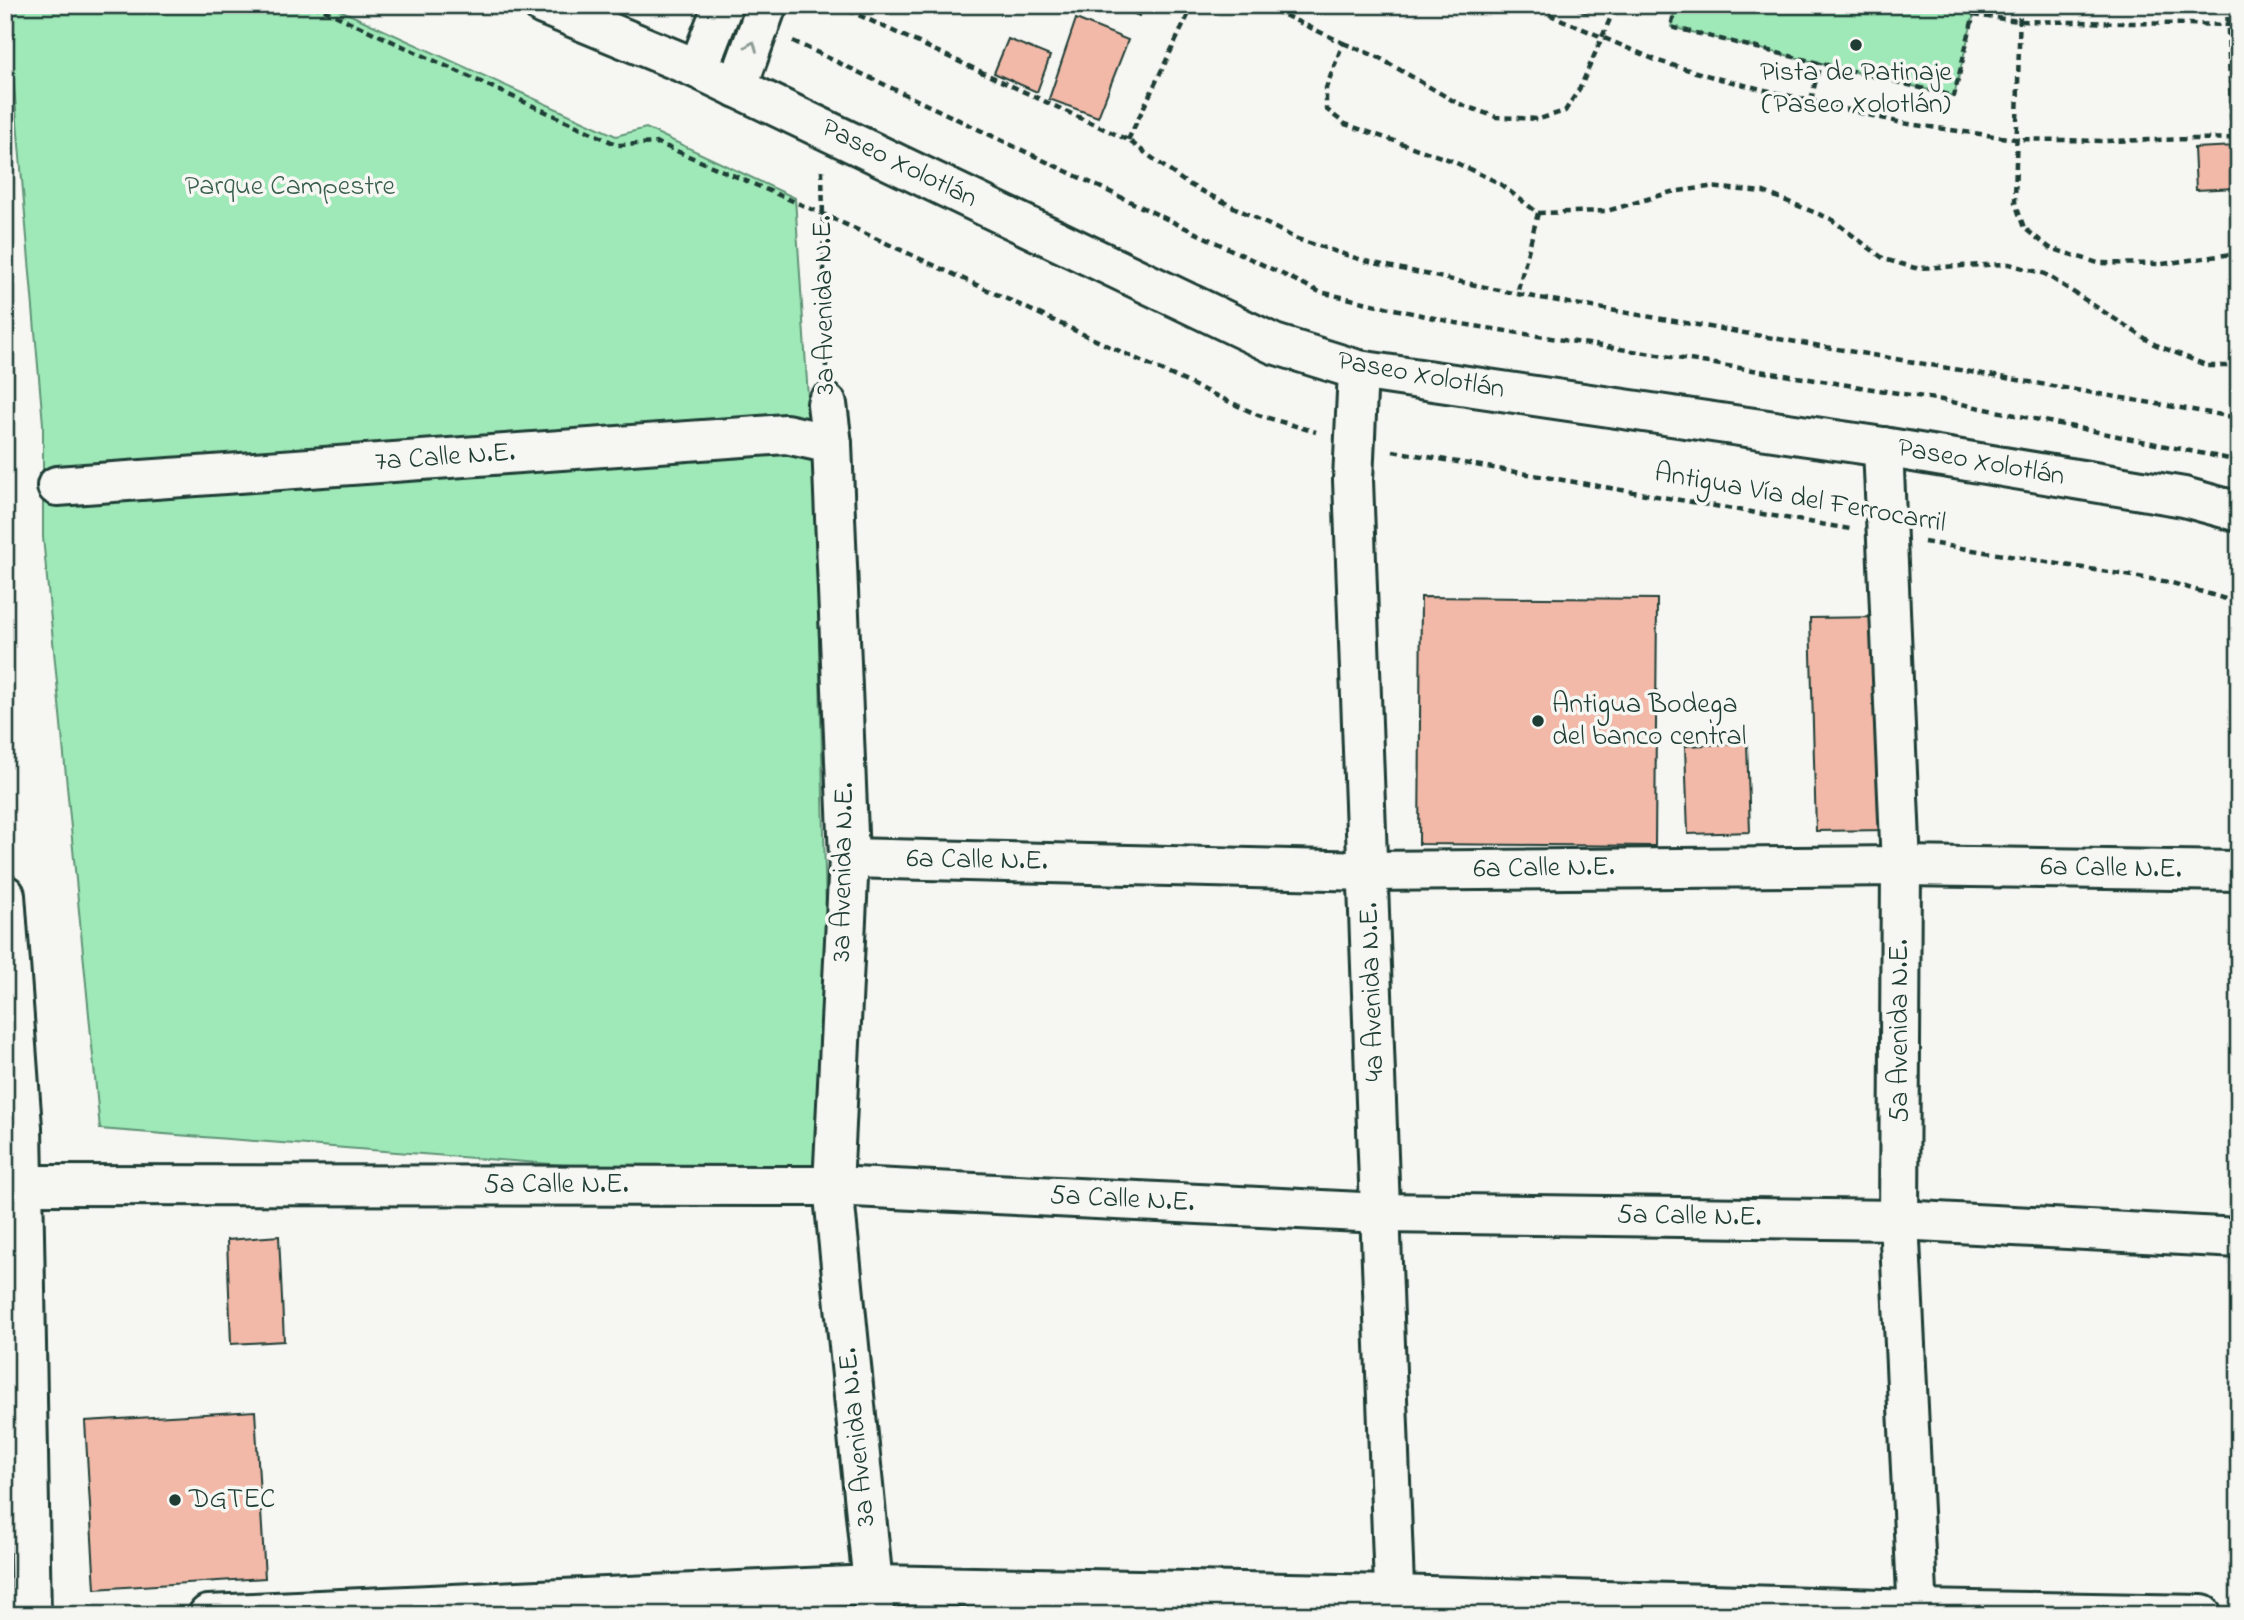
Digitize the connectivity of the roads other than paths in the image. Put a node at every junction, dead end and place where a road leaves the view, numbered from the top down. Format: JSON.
{"nodes":[{"id":1,"x":543,"y":5,"type":"edge"},
{"id":2,"x":723,"y":5,"type":"edge"},
{"id":3,"x":767,"y":5,"type":"edge"},
{"id":4,"x":698,"y":69,"type":"junction"},
{"id":5,"x":737,"y":88,"type":"junction"},
{"id":6,"x":1358,"y":370,"type":"junction"},
{"id":7,"x":827,"y":404,"type":"road end"},
{"id":8,"x":832,"y":444,"type":"junction"},
{"id":9,"x":1882,"y":447,"type":"junction"},
{"id":10,"x":57,"y":486,"type":"dead end"},
{"id":11,"x":2239,"y":512,"type":"edge"},
{"id":12,"x":849,"y":858,"type":"junction"},
{"id":13,"x":1901,"y":866,"type":"junction"},
{"id":14,"x":2239,"y":870,"type":"edge"},
{"id":15,"x":1368,"y":871,"type":"junction"},
{"id":16,"x":5,"y":895,"type":"edge"},
{"id":17,"x":14,"y":1184,"type":"edge"},
{"id":18,"x":833,"y":1186,"type":"junction"},
{"id":19,"x":1381,"y":1213,"type":"junction"},
{"id":20,"x":1899,"y":1220,"type":"junction"},
{"id":21,"x":2239,"y":1238,"type":"edge"},
{"id":22,"x":18,"y":1577,"type":"edge"},
{"id":23,"x":873,"y":1600,"type":"edge"},
{"id":24,"x":1395,"y":1605,"type":"edge"},
{"id":25,"x":1918,"y":1613,"type":"edge"},
{"id":26,"x":31,"y":1615,"type":"edge"},
{"id":27,"x":208,"y":1615,"type":"edge"},
{"id":28,"x":2202,"y":1615,"type":"edge"}],
"edges":[{"from":1,"to":4,"type":"street","name":"Paseo Xolotlán"},
{"from":2,"to":4,"type":"street"},
{"from":5,"to":3,"type":"street","one_way":true},
{"from":4,"to":5,"type":"street","name":"Paseo Xolotlán"},
{"from":5,"to":6,"type":"street","name":"Paseo Xolotlán"},
{"from":6,"to":9,"type":"street","name":"Paseo Xolotlán"},
{"from":6,"to":15,"type":"street","name":"4a Avenida N.E."},
{"from":7,"to":8,"type":"street","name":"3a Avenida N.E."},
{"from":8,"to":10,"type":"street","name":"7a Calle N.E."},
{"from":8,"to":12,"type":"street","name":"3a Avenida N.E."},
{"from":9,"to":11,"type":"street","name":"Paseo Xolotlán"},
{"from":9,"to":13,"type":"street","name":"5a Avenida N.E."},
{"from":12,"to":15,"type":"street","name":"6a Calle N.E."},
{"from":12,"to":18,"type":"street","name":"3a Avenida N.E."},
{"from":13,"to":14,"type":"street","name":"6a Calle N.E."},
{"from":13,"to":15,"type":"street","name":"6a Calle N.E."},
{"from":13,"to":20,"type":"street","name":"5a Avenida N.E."},
{"from":15,"to":19,"type":"street","name":"4a Avenida N.E."},
{"from":16,"to":17,"type":"street"},
{"from":17,"to":18,"type":"street","name":"5a Calle N.E."},
{"from":17,"to":22,"type":"street"},
{"from":18,"to":19,"type":"street","name":"5a Calle N.E."},
{"from":18,"to":23,"type":"street","name":"3a Avenida N.E."},
{"from":19,"to":20,"type":"street","name":"5a Calle N.E."},
{"from":19,"to":24,"type":"street","name":"4a Avenida N.E."},
{"from":20,"to":21,"type":"street","name":"5a Calle N.E."},
{"from":20,"to":25,"type":"street","name":"5a Avenida N.E."},
{"from":22,"to":26,"type":"street"},
{"from":23,"to":24,"type":"street"},
{"from":23,"to":27,"type":"street"},
{"from":24,"to":25,"type":"street"},
{"from":25,"to":28,"type":"street"}]}
